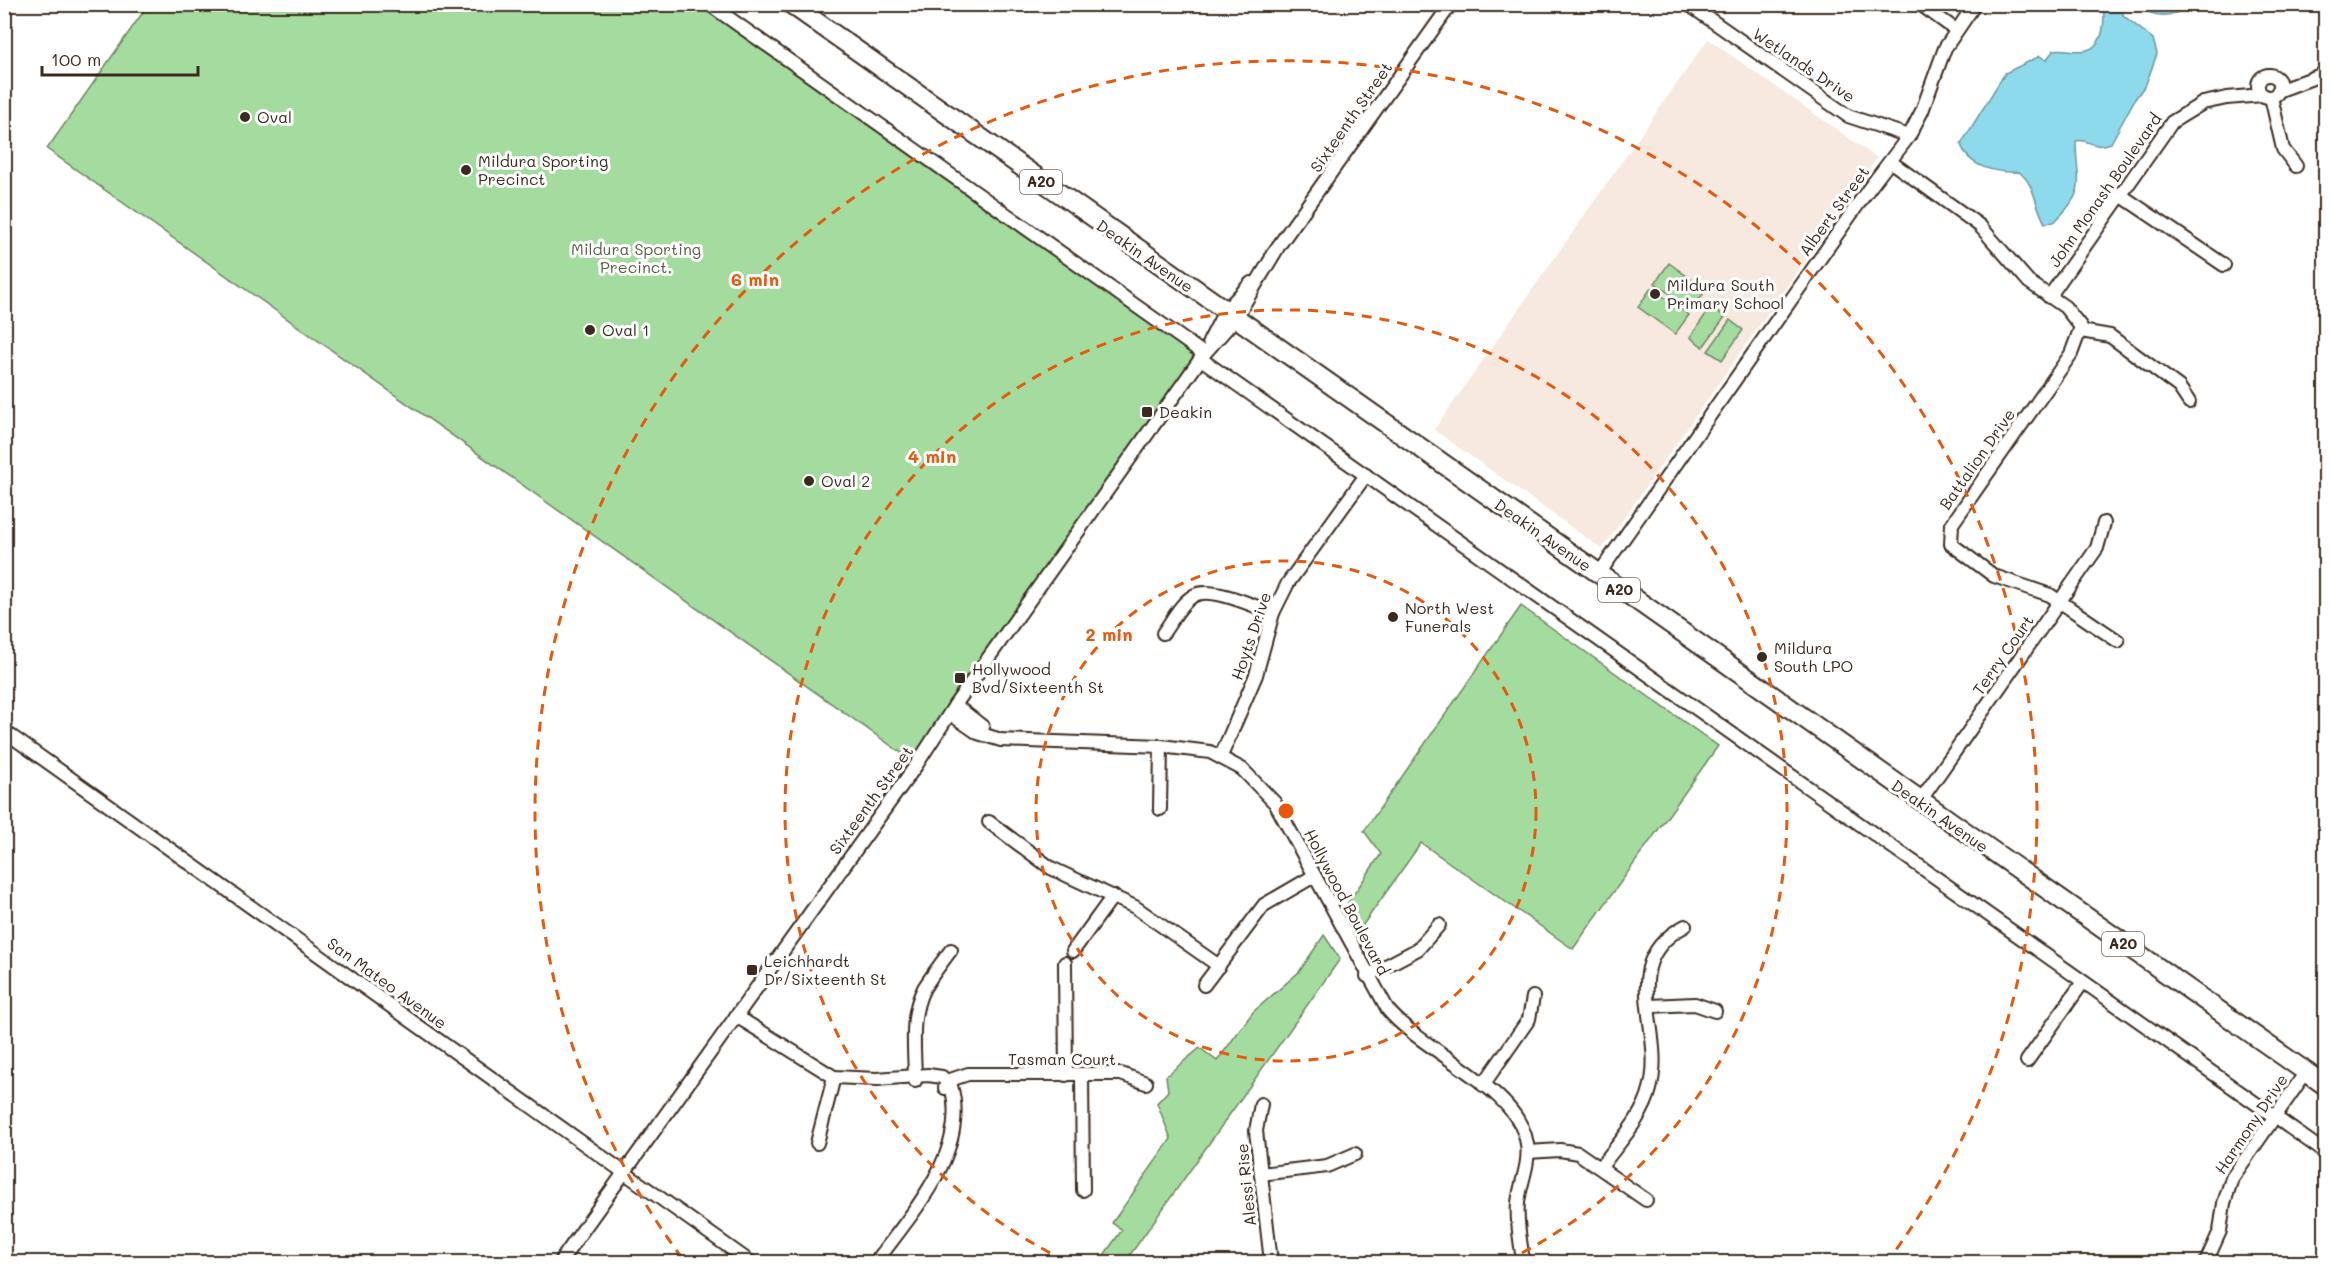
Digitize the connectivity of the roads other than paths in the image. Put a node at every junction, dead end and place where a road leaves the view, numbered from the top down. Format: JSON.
{"nodes":[{"id":1,"x":709,"y":4,"type":"edge"},
{"id":2,"x":790,"y":4,"type":"edge"},
{"id":3,"x":1451,"y":4,"type":"edge"},
{"id":4,"x":1688,"y":4,"type":"edge"},
{"id":5,"x":1920,"y":4,"type":"edge"},
{"id":6,"x":1975,"y":4,"type":"edge"},
{"id":7,"x":1956,"y":30,"type":"junction"},
{"id":8,"x":2325,"y":73,"type":"edge"},
{"id":9,"x":2273,"y":76,"type":"junction"},
{"id":10,"x":2310,"y":80,"type":"junction"},
{"id":11,"x":2259,"y":82,"type":"junction"},
{"id":12,"x":2271,"y":94,"type":"junction"},
{"id":13,"x":2227,"y":98,"type":"junction"},
{"id":14,"x":1910,"y":136,"type":"junction"},
{"id":15,"x":1891,"y":162,"type":"junction"},
{"id":16,"x":2296,"y":166,"type":"dead end"},
{"id":17,"x":2119,"y":194,"type":"junction"},
{"id":18,"x":2224,"y":265,"type":"dead end"},
{"id":19,"x":2049,"y":297,"type":"junction"},
{"id":20,"x":1230,"y":315,"type":"junction"},
{"id":21,"x":2084,"y":331,"type":"junction"},
{"id":22,"x":1202,"y":356,"type":"junction"},
{"id":23,"x":2188,"y":402,"type":"dead end"},
{"id":24,"x":1366,"y":475,"type":"junction"},
{"id":25,"x":2104,"y":523,"type":"dead end"},
{"id":26,"x":1598,"y":575,"type":"junction"},
{"id":27,"x":2061,"y":601,"type":"junction"},
{"id":28,"x":1273,"y":613,"type":"junction"},
{"id":29,"x":1163,"y":633,"type":"dead end"},
{"id":30,"x":2118,"y":641,"type":"dead end"},
{"id":31,"x":954,"y":710,"type":"junction"},
{"id":32,"x":4,"y":731,"type":"edge"},
{"id":33,"x":1161,"y":746,"type":"junction"},
{"id":34,"x":1221,"y":756,"type":"junction"},
{"id":35,"x":1920,"y":801,"type":"junction"},
{"id":36,"x":1160,"y":809,"type":"dead end"},
{"id":37,"x":989,"y":822,"type":"dead end"},
{"id":38,"x":1314,"y":876,"type":"junction"},
{"id":39,"x":1113,"y":896,"type":"junction"},
{"id":40,"x":1439,"y":925,"type":"dead end"},
{"id":41,"x":1684,"y":926,"type":"dead end"},
{"id":42,"x":951,"y":950,"type":"dead end"},
{"id":43,"x":1073,"y":951,"type":"dead end"},
{"id":44,"x":1065,"y":963,"type":"dead end"},
{"id":45,"x":1219,"y":966,"type":"junction"},
{"id":46,"x":1367,"y":976,"type":"junction"},
{"id":47,"x":2083,"y":982,"type":"junction"},
{"id":48,"x":1204,"y":985,"type":"dead end"},
{"id":49,"x":1533,"y":997,"type":"dead end"},
{"id":50,"x":1649,"y":1006,"type":"junction"},
{"id":51,"x":1716,"y":1011,"type":"dead end"},
{"id":52,"x":738,"y":1013,"type":"junction"},
{"id":53,"x":2027,"y":1061,"type":"dead end"},
{"id":54,"x":2306,"y":1072,"type":"junction"},
{"id":55,"x":1082,"y":1074,"type":"junction"},
{"id":56,"x":1066,"y":1075,"type":"junction"},
{"id":57,"x":834,"y":1077,"type":"junction"},
{"id":58,"x":915,"y":1078,"type":"junction"},
{"id":59,"x":1146,"y":1083,"type":"dead end"},
{"id":60,"x":948,"y":1085,"type":"junction"},
{"id":61,"x":1483,"y":1085,"type":"junction"},
{"id":62,"x":2325,"y":1086,"type":"edge"},
{"id":63,"x":1261,"y":1104,"type":"dead end"},
{"id":64,"x":2274,"y":1117,"type":"junction"},
{"id":65,"x":817,"y":1143,"type":"dead end"},
{"id":66,"x":1527,"y":1152,"type":"junction"},
{"id":67,"x":2325,"y":1153,"type":"edge"},
{"id":68,"x":1355,"y":1154,"type":"dead end"},
{"id":69,"x":1601,"y":1167,"type":"junction"},
{"id":70,"x":623,"y":1173,"type":"junction"},
{"id":71,"x":1261,"y":1174,"type":"junction"},
{"id":72,"x":1083,"y":1190,"type":"dead end"},
{"id":73,"x":1646,"y":1200,"type":"dead end"},
{"id":74,"x":746,"y":1261,"type":"edge"},
{"id":75,"x":560,"y":1263,"type":"edge"},
{"id":76,"x":876,"y":1263,"type":"edge"},
{"id":77,"x":1271,"y":1263,"type":"edge"},
{"id":78,"x":1523,"y":1263,"type":"edge"},
{"id":79,"x":2205,"y":1263,"type":"edge"}],
"edges":[{"from":1,"to":22,"type":"street"},
{"from":2,"to":20,"type":"highway","name":"Deakin Avenue","number":"A20"},
{"from":3,"to":20,"type":"street","name":"Sixteenth Street"},
{"from":4,"to":14,"type":"street","name":"Wetlands Drive"},
{"from":5,"to":7,"type":"street"},
{"from":6,"to":7,"type":"street","name":"Albert Street"},
{"from":7,"to":14,"type":"street","name":"Albert Street"},
{"from":8,"to":10,"type":"street","name":"John Monash Boulevard"},
{"from":9,"to":10,"type":"street"},
{"from":9,"to":11,"type":"street"},
{"from":9,"to":12,"type":"street"},
{"from":10,"to":12,"type":"street","name":"John Monash Boulevard"},
{"from":11,"to":12,"type":"street"},
{"from":11,"to":13,"type":"street","name":"John Monash Boulevard"},
{"from":12,"to":13,"type":"street","name":"John Monash Boulevard"},
{"from":12,"to":16,"type":"street"},
{"from":13,"to":17,"type":"street","name":"John Monash Boulevard"},
{"from":14,"to":15,"type":"street","name":"Albert Street"},
{"from":15,"to":19,"type":"street"},
{"from":15,"to":26,"type":"street","name":"Albert Street"},
{"from":17,"to":18,"type":"street"},
{"from":17,"to":19,"type":"street","name":"John Monash Boulevard"},
{"from":19,"to":21,"type":"street"},
{"from":20,"to":22,"type":"street","name":"Sixteenth Street"},
{"from":20,"to":26,"type":"highway","name":"Deakin Avenue","number":"A20"},
{"from":21,"to":23,"type":"street"},
{"from":21,"to":27,"type":"street","name":"Battalion Drive"},
{"from":22,"to":24,"type":"street"},
{"from":22,"to":31,"type":"street","name":"Sixteenth Street"},
{"from":24,"to":28,"type":"street","name":"Hoyts Drive"},
{"from":24,"to":47,"type":"street"},
{"from":25,"to":27,"type":"street","name":"Terry Court"},
{"from":26,"to":35,"type":"highway","name":"Deakin Avenue","number":"A20"},
{"from":27,"to":30,"type":"street","name":"Battalion Drive"},
{"from":27,"to":35,"type":"street","name":"Terry Court"},
{"from":28,"to":29,"type":"street"},
{"from":28,"to":34,"type":"street","name":"Hoyts Drive"},
{"from":31,"to":33,"type":"street","name":"Hollywood Boulevard"},
{"from":31,"to":52,"type":"street","name":"Sixteenth Street"},
{"from":32,"to":70,"type":"street","name":"San Mateo Avenue"},
{"from":33,"to":34,"type":"street","name":"Hollywood Boulevard"},
{"from":33,"to":36,"type":"street"},
{"from":34,"to":38,"type":"street","name":"Hollywood Boulevard"},
{"from":35,"to":54,"type":"highway","name":"Deakin Avenue","number":"A20"},
{"from":37,"to":39,"type":"street"},
{"from":38,"to":45,"type":"street"},
{"from":38,"to":46,"type":"street","name":"Hollywood Boulevard"},
{"from":39,"to":43,"type":"street"},
{"from":39,"to":45,"type":"street"},
{"from":40,"to":46,"type":"street"},
{"from":41,"to":50,"type":"street"},
{"from":42,"to":58,"type":"street"},
{"from":44,"to":56,"type":"street"},
{"from":45,"to":48,"type":"street"},
{"from":46,"to":61,"type":"street","name":"Hollywood Boulevard"},
{"from":47,"to":53,"type":"street"},
{"from":47,"to":64,"type":"street"},
{"from":49,"to":61,"type":"street"},
{"from":50,"to":51,"type":"street"},
{"from":50,"to":69,"type":"street"},
{"from":52,"to":57,"type":"street","name":"Tasman Court"},
{"from":52,"to":70,"type":"street","name":"Sixteenth Street"},
{"from":54,"to":62,"type":"highway","name":"Deakin Avenue","number":"A20"},
{"from":54,"to":64,"type":"street","name":"Harmony Drive"},
{"from":55,"to":56,"type":"street","name":"Tasman Court"},
{"from":55,"to":59,"type":"street","name":"Tasman Court"},
{"from":55,"to":72,"type":"street"},
{"from":56,"to":60,"type":"street","name":"Tasman Court"},
{"from":57,"to":58,"type":"street","name":"Tasman Court"},
{"from":57,"to":65,"type":"street"},
{"from":58,"to":60,"type":"street","name":"Tasman Court"},
{"from":60,"to":76,"type":"street"},
{"from":61,"to":66,"type":"street","name":"Hollywood Boulevard"},
{"from":63,"to":71,"type":"street","name":"Alessi Rise"},
{"from":64,"to":67,"type":"street"},
{"from":64,"to":79,"type":"street","name":"Harmony Drive"},
{"from":66,"to":69,"type":"street"},
{"from":66,"to":78,"type":"street","name":"Hollywood Boulevard"},
{"from":68,"to":71,"type":"street"},
{"from":69,"to":73,"type":"street"},
{"from":70,"to":74,"type":"street","name":"San Mateo Avenue"},
{"from":70,"to":75,"type":"street","name":"Sixteenth Street"},
{"from":71,"to":77,"type":"street","name":"Alessi Rise"}]}
